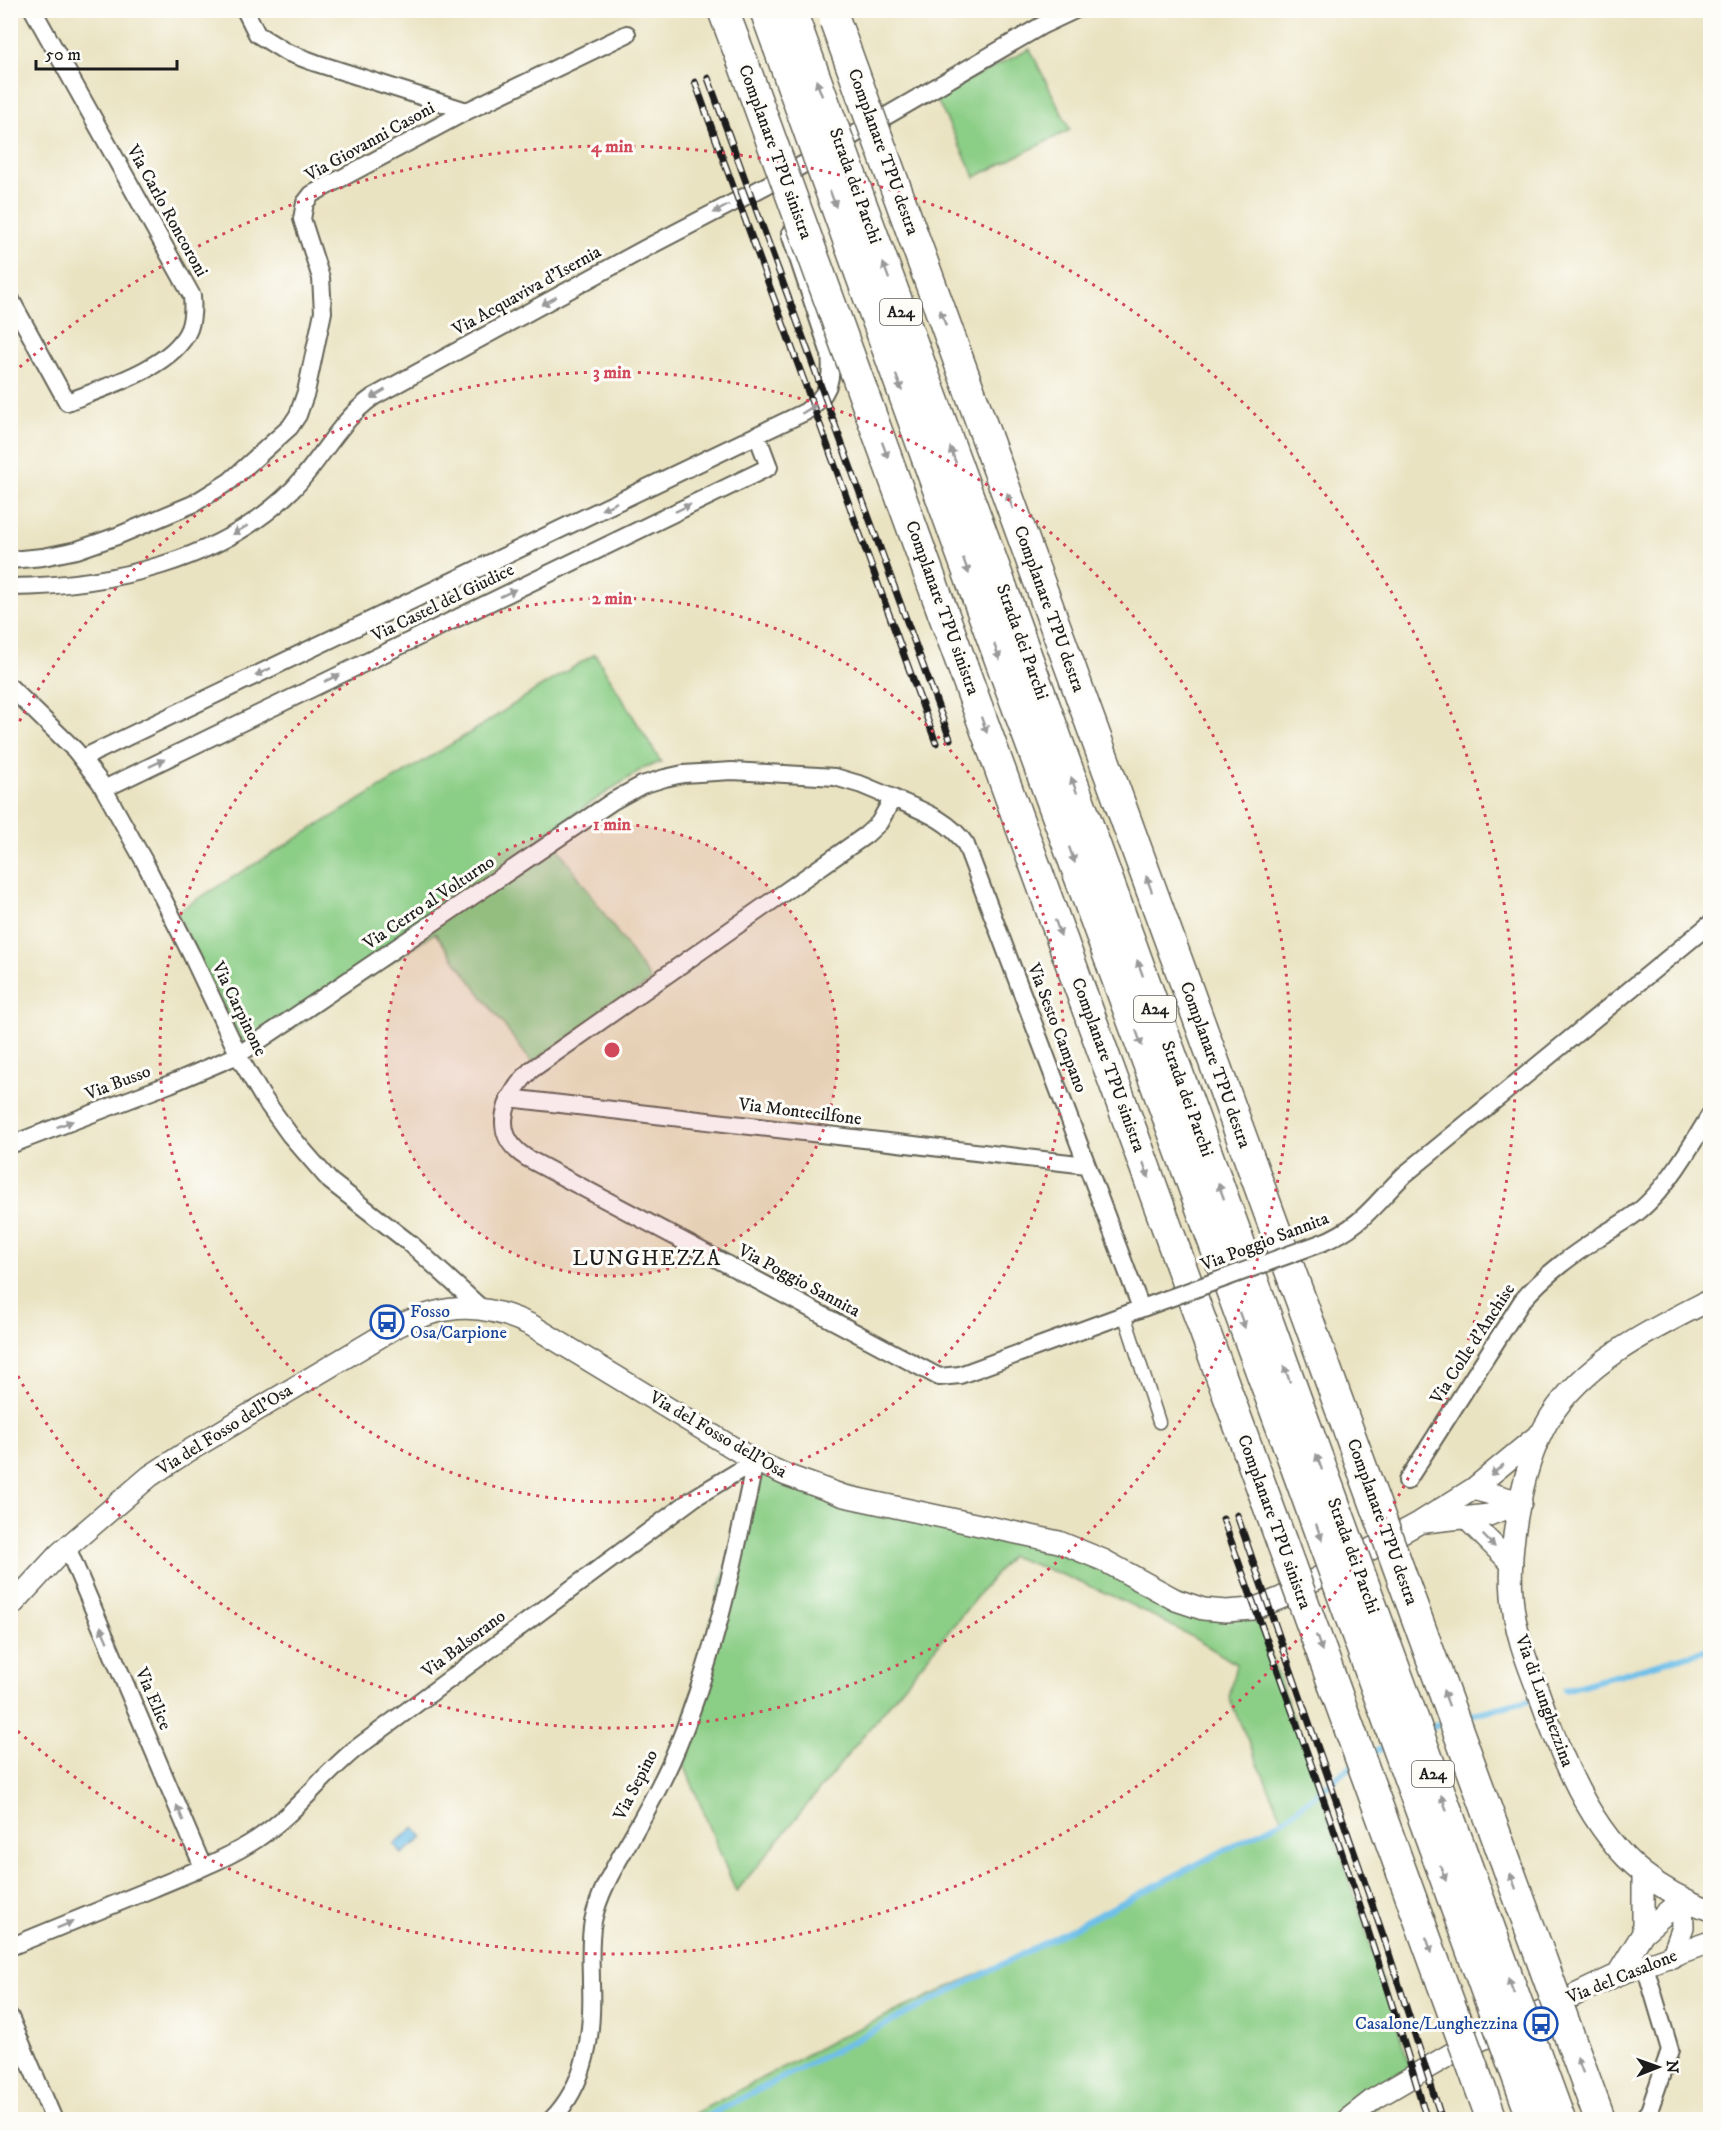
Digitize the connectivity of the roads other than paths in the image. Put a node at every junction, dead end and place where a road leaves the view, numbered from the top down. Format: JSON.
{"nodes":[{"id":1,"x":33,"y":10,"type":"edge"},
{"id":2,"x":245,"y":10,"type":"edge"},
{"id":3,"x":723,"y":10,"type":"edge"},
{"id":4,"x":765,"y":10,"type":"edge"},
{"id":5,"x":1075,"y":10,"type":"edge"},
{"id":6,"x":833,"y":16,"type":"edge"},
{"id":7,"x":790,"y":31,"type":"edge"},
{"id":8,"x":627,"y":34,"type":"dead end"},
{"id":9,"x":467,"y":111,"type":"junction"},
{"id":10,"x":773,"y":182,"type":"junction"},
{"id":11,"x":10,"y":298,"type":"edge"},
{"id":12,"x":757,"y":435,"type":"junction"},
{"id":13,"x":10,"y":560,"type":"edge"},
{"id":14,"x":10,"y":587,"type":"edge"},
{"id":15,"x":10,"y":687,"type":"edge"},
{"id":16,"x":83,"y":758,"type":"junction"},
{"id":17,"x":104,"y":789,"type":"junction"},
{"id":18,"x":893,"y":798,"type":"junction"},
{"id":19,"x":1710,"y":924,"type":"edge"},
{"id":20,"x":238,"y":1055,"type":"junction"},
{"id":21,"x":509,"y":1098,"type":"junction"},
{"id":22,"x":1710,"y":1115,"type":"edge"},
{"id":23,"x":10,"y":1145,"type":"edge"},
{"id":24,"x":1087,"y":1165,"type":"junction"},
{"id":25,"x":1710,"y":1300,"type":"edge"},
{"id":26,"x":481,"y":1308,"type":"junction"},
{"id":27,"x":1141,"y":1308,"type":"junction"},
{"id":28,"x":1124,"y":1314,"type":"junction"},
{"id":29,"x":1159,"y":1422,"type":"dead end"},
{"id":30,"x":1542,"y":1432,"type":"junction"},
{"id":31,"x":1296,"y":1433,"type":"junction"},
{"id":32,"x":755,"y":1461,"type":"junction"},
{"id":33,"x":1407,"y":1481,"type":"dead end"},
{"id":34,"x":1473,"y":1489,"type":"junction"},
{"id":35,"x":1521,"y":1502,"type":"junction"},
{"id":36,"x":1466,"y":1518,"type":"junction"},
{"id":37,"x":1419,"y":1523,"type":"junction"},
{"id":38,"x":67,"y":1547,"type":"junction"},
{"id":39,"x":1512,"y":1564,"type":"junction"},
{"id":40,"x":10,"y":1607,"type":"edge"},
{"id":41,"x":203,"y":1867,"type":"junction"},
{"id":42,"x":1643,"y":1873,"type":"junction"},
{"id":43,"x":1682,"y":1899,"type":"junction"},
{"id":44,"x":1710,"y":1910,"type":"edge"},
{"id":45,"x":1643,"y":1933,"type":"junction"},
{"id":46,"x":1710,"y":1942,"type":"edge"},
{"id":47,"x":10,"y":1947,"type":"edge"},
{"id":48,"x":1672,"y":1957,"type":"junction"},
{"id":49,"x":1645,"y":1966,"type":"junction"},
{"id":50,"x":1617,"y":1975,"type":"junction"},
{"id":51,"x":10,"y":2017,"type":"edge"},
{"id":52,"x":54,"y":2120,"type":"edge"},
{"id":53,"x":551,"y":2120,"type":"edge"},
{"id":54,"x":1347,"y":2120,"type":"edge"},
{"id":55,"x":1492,"y":2120,"type":"edge"},
{"id":56,"x":1533,"y":2120,"type":"edge"},
{"id":57,"x":1560,"y":2120,"type":"edge"},
{"id":58,"x":1600,"y":2120,"type":"edge"},
{"id":59,"x":1641,"y":2120,"type":"edge"}],
"edges":[{"from":1,"to":11,"type":"street","name":"Via Carlo Roncoroni"},
{"from":2,"to":9,"type":"street"},
{"from":3,"to":55,"type":"highway","name":"Complanare TPU sinistra","one_way":true,"bridge":true},
{"from":4,"to":7,"type":"highway","name":"Strada dei Parchi","number":"A24"},
{"from":5,"to":10,"type":"street","name":"Via Acquaviva d'Isernia"},
{"from":58,"to":6,"type":"highway","name":"Complanare TPU destra","one_way":true,"bridge":true},
{"from":7,"to":31,"type":"highway","name":"Strada dei Parchi","number":"A24","bridge":true},
{"from":8,"to":9,"type":"street","name":"Via Giovanni Casoni"},
{"from":9,"to":13,"type":"street","name":"Via Giovanni Casoni"},
{"from":12,"to":10,"type":"street","name":"Via Castel del Giudice","one_way":true},
{"from":10,"to":14,"type":"street","name":"Via Acquaviva d'Isernia","one_way":true},
{"from":12,"to":16,"type":"street","name":"Via Castel del Giudice","one_way":true},
{"from":17,"to":12,"type":"street","name":"Via Castel del Giudice","one_way":true},
{"from":15,"to":16,"type":"street","name":"Via Carpinone"},
{"from":16,"to":17,"type":"street","name":"Via Carpinone"},
{"from":17,"to":20,"type":"street","name":"Via Carpinone"},
{"from":18,"to":20,"type":"street","name":"Via Cerro al Volturno"},
{"from":18,"to":21,"type":"street","name":"Via Poggio Sannita"},
{"from":18,"to":24,"type":"street","name":"Via Sesto Campano"},
{"from":19,"to":27,"type":"street","name":"Via Poggio Sannita","bridge":true},
{"from":23,"to":20,"type":"street","name":"Via Busso","one_way":true},
{"from":20,"to":26,"type":"street","name":"Via Carpinone"},
{"from":21,"to":24,"type":"street","name":"Via Montecilfone"},
{"from":21,"to":28,"type":"street","name":"Via Poggio Sannita"},
{"from":22,"to":33,"type":"street","name":"Via Colle d'Anchise"},
{"from":24,"to":27,"type":"street","name":"Via Sesto Campano"},
{"from":25,"to":30,"type":"street"},
{"from":26,"to":32,"type":"street","name":"Via del Fosso dell'Osa"},
{"from":26,"to":38,"type":"street","name":"Via del Fosso dell'Osa"},
{"from":27,"to":28,"type":"street","name":"Via Poggio Sannita"},
{"from":28,"to":29,"type":"street"},
{"from":30,"to":34,"type":"street","name":"Via del Fosso dell'Osa","one_way":true},
{"from":30,"to":35,"type":"street","name":"Via di Lunghezzina"},
{"from":31,"to":56,"type":"highway","name":"Strada dei Parchi","number":"A24","one_way":true,"bridge":true},
{"from":57,"to":31,"type":"highway","name":"Strada dei Parchi","number":"A24","one_way":true,"bridge":true},
{"from":32,"to":37,"type":"street","name":"Via del Fosso dell'Osa"},
{"from":32,"to":41,"type":"street","name":"Via Balsorano"},
{"from":32,"to":53,"type":"street","name":"Via Sepino"},
{"from":34,"to":35,"type":"street"},
{"from":34,"to":37,"type":"street","name":"Via del Fosso dell'Osa"},
{"from":35,"to":36,"type":"street"},
{"from":35,"to":39,"type":"street","name":"Via di Lunghezzina"},
{"from":36,"to":37,"type":"street"},
{"from":36,"to":39,"type":"street","one_way":true},
{"from":38,"to":40,"type":"street","name":"Via del Fosso dell'Osa"},
{"from":41,"to":38,"type":"street","name":"Via Elice","one_way":true},
{"from":39,"to":42,"type":"street","name":"Via di Lunghezzina"},
{"from":47,"to":41,"type":"street","name":"Via Balsorano","one_way":true},
{"from":42,"to":43,"type":"street","name":"Via di Lunghezzina"},
{"from":42,"to":45,"type":"street"},
{"from":43,"to":44,"type":"street","name":"Via di Lunghezzina"},
{"from":43,"to":45,"type":"street"},
{"from":43,"to":48,"type":"street"},
{"from":45,"to":50,"type":"street"},
{"from":46,"to":48,"type":"street","name":"Via del Casalone"},
{"from":48,"to":49,"type":"street","name":"Via del Casalone"},
{"from":49,"to":50,"type":"street","name":"Via del Casalone"},
{"from":49,"to":59,"type":"street"},
{"from":50,"to":54,"type":"street","name":"Via del Casalone"},
{"from":51,"to":52,"type":"street"}]}
